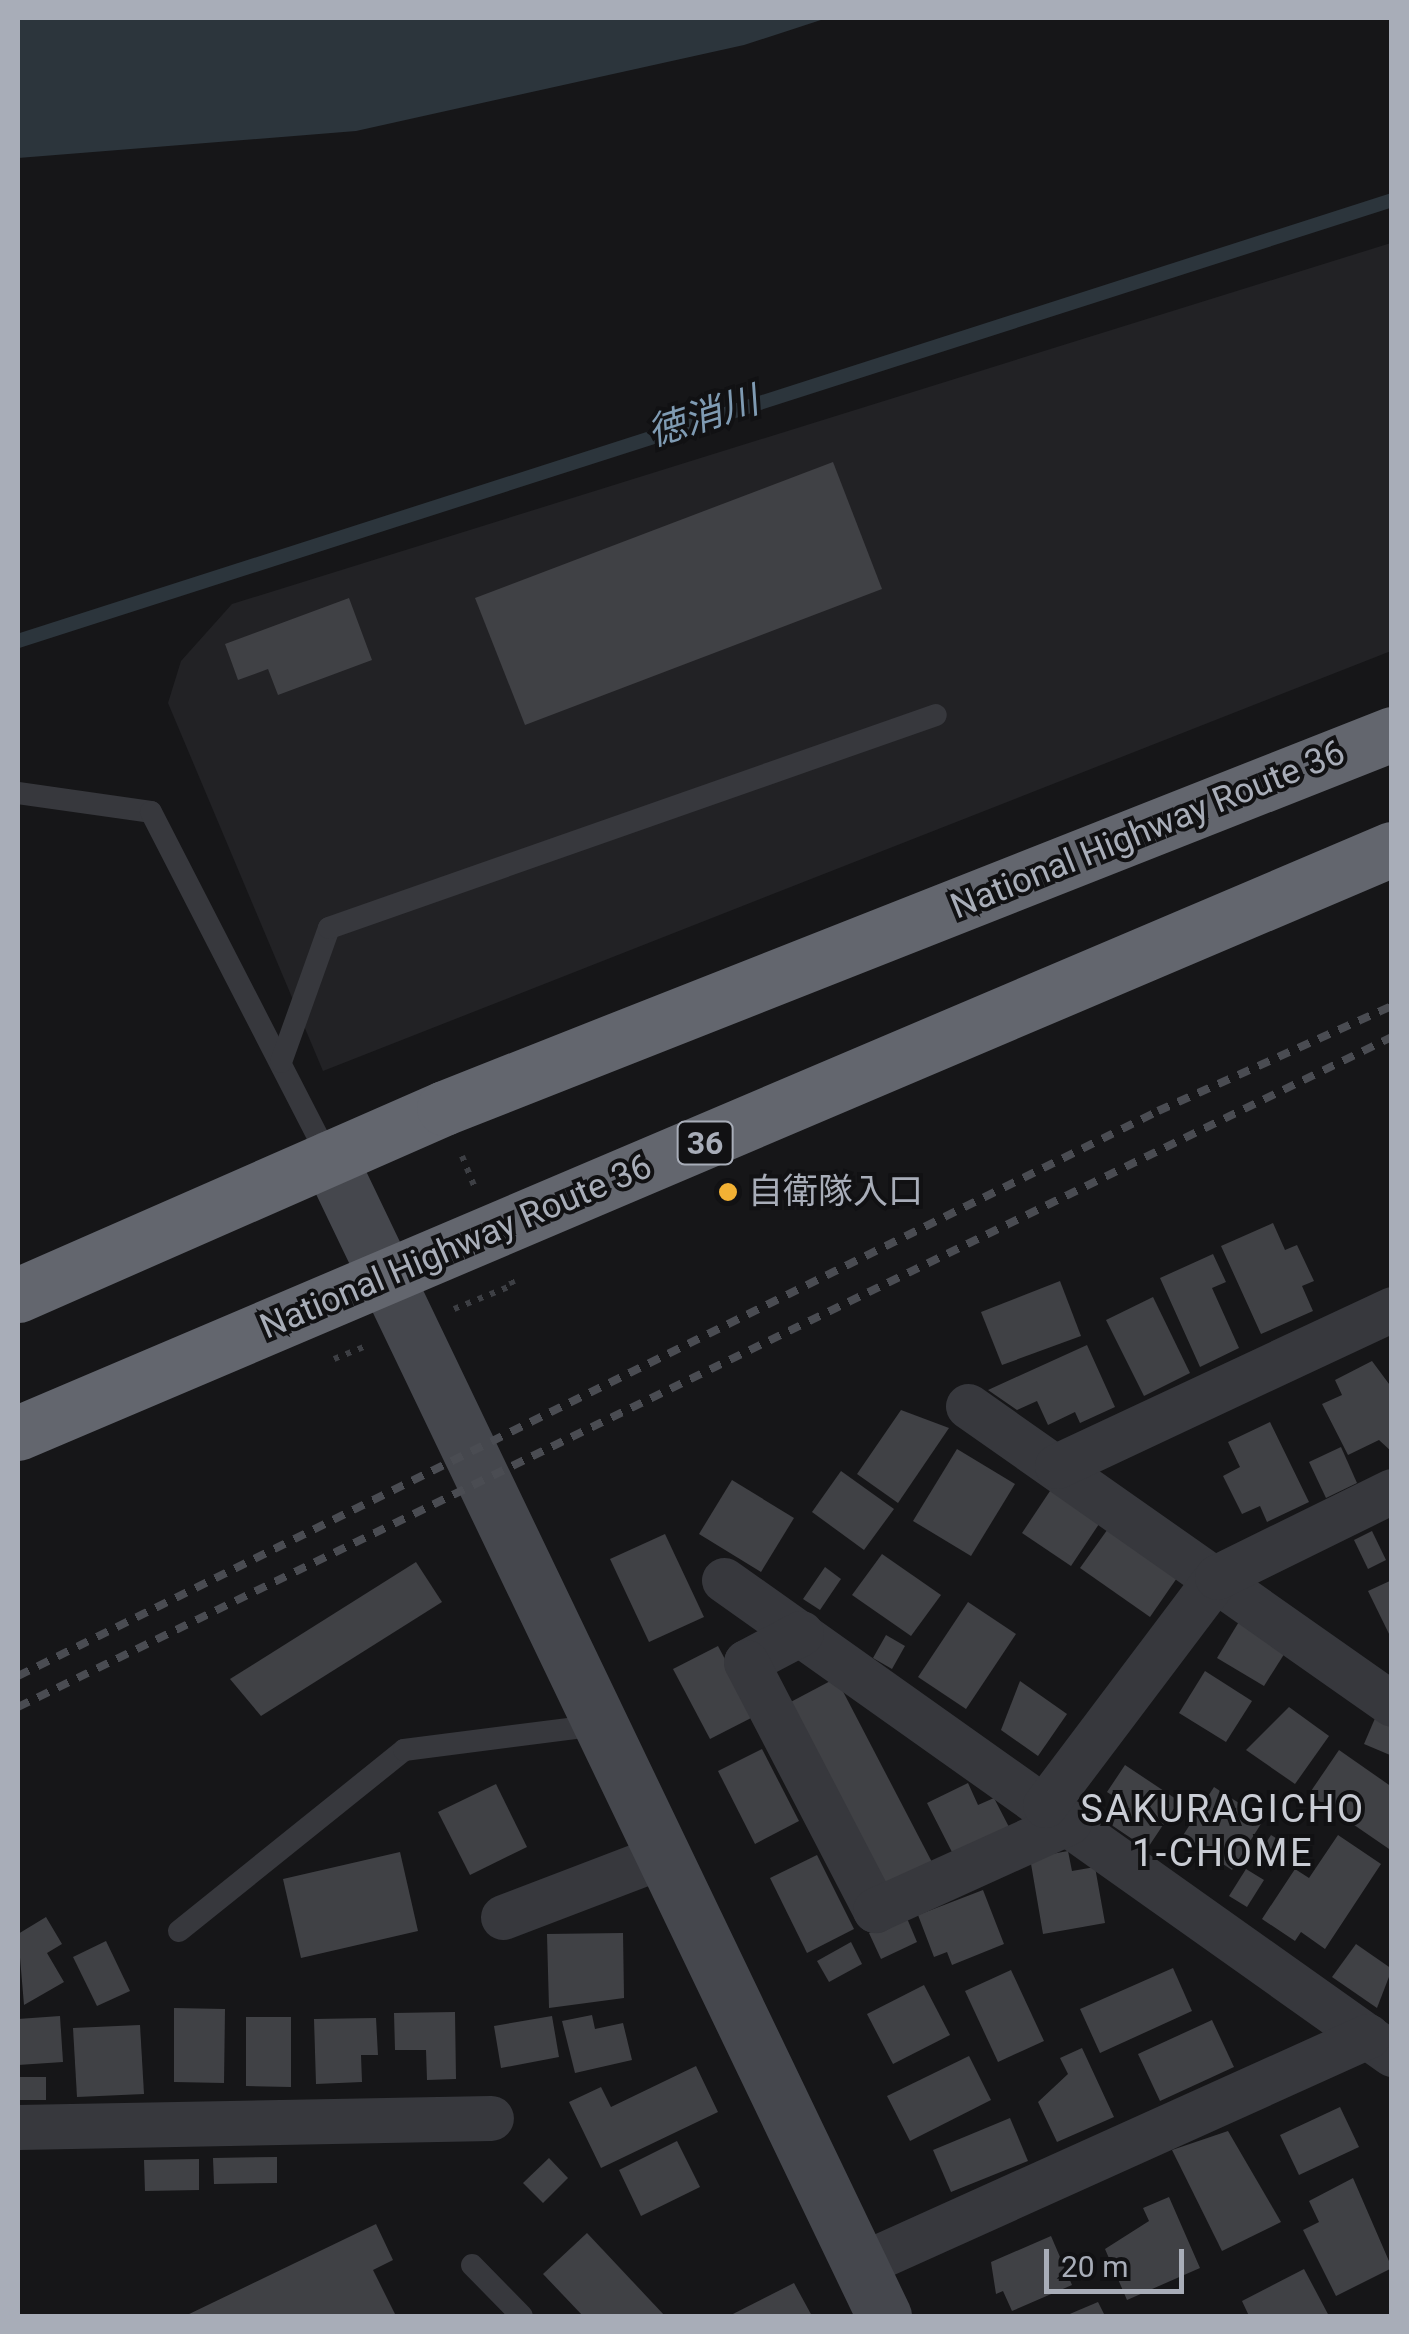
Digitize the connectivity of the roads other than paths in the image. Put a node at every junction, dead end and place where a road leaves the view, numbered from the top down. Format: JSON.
{"nodes":[{"id":1,"x":936,"y":715,"type":"dead end"},
{"id":2,"x":1392,"y":734,"type":"edge"},
{"id":3,"x":18,"y":793,"type":"edge"},
{"id":4,"x":1392,"y":849,"type":"edge"},
{"id":5,"x":281,"y":1062,"type":"junction"},
{"id":6,"x":328,"y":1158,"type":"junction"},
{"id":7,"x":380,"y":1276,"type":"junction"},
{"id":8,"x":18,"y":1294,"type":"edge"},
{"id":9,"x":1392,"y":1309,"type":"edge"},
{"id":10,"x":968,"y":1406,"type":"dead end"},
{"id":11,"x":18,"y":1433,"type":"edge"},
{"id":12,"x":1057,"y":1466,"type":"junction"},
{"id":13,"x":1392,"y":1491,"type":"edge"},
{"id":14,"x":1217,"y":1577,"type":"junction"},
{"id":15,"x":724,"y":1580,"type":"dead end"},
{"id":16,"x":801,"y":1633,"type":"junction"},
{"id":17,"x":1392,"y":1704,"type":"edge"},
{"id":18,"x":607,"y":1724,"type":"junction"},
{"id":19,"x":1057,"y":1814,"type":"junction"},
{"id":20,"x":665,"y":1855,"type":"junction"},
{"id":21,"x":503,"y":1917,"type":"dead end"},
{"id":22,"x":179,"y":1931,"type":"dead end"},
{"id":23,"x":1380,"y":2045,"type":"edge"},
{"id":24,"x":492,"y":2118,"type":"dead end"},
{"id":25,"x":18,"y":2127,"type":"edge"},
{"id":26,"x":472,"y":2264,"type":"dead end"},
{"id":27,"x":860,"y":2265,"type":"junction"},
{"id":28,"x":522,"y":2316,"type":"edge"},
{"id":29,"x":884,"y":2316,"type":"edge"}],
"edges":[{"from":1,"to":5,"type":"lane"},
{"from":2,"to":6,"type":"highway","name":"National Highway Route 36"},
{"from":3,"to":5,"type":"lane"},
{"from":4,"to":7,"type":"highway","name":"National Highway Route 36","number":"36"},
{"from":5,"to":6,"type":"lane"},
{"from":6,"to":7,"type":"street"},
{"from":6,"to":8,"type":"highway","name":"National Highway Route 36"},
{"from":7,"to":11,"type":"highway","name":"National Highway Route 36","number":"36"},
{"from":7,"to":18,"type":"street"},
{"from":9,"to":12,"type":"street"},
{"from":10,"to":12,"type":"street"},
{"from":12,"to":14,"type":"street"},
{"from":13,"to":14,"type":"street"},
{"from":14,"to":17,"type":"street"},
{"from":14,"to":19,"type":"street"},
{"from":15,"to":16,"type":"street"},
{"from":16,"to":19,"type":"street"},
{"from":16,"to":19,"type":"street"},
{"from":18,"to":20,"type":"street"},
{"from":18,"to":22,"type":"lane"},
{"from":19,"to":23,"type":"street"},
{"from":20,"to":21,"type":"street"},
{"from":20,"to":27,"type":"street"},
{"from":23,"to":27,"type":"street"},
{"from":24,"to":25,"type":"street"},
{"from":26,"to":28,"type":"lane"},
{"from":27,"to":29,"type":"street"}]}
